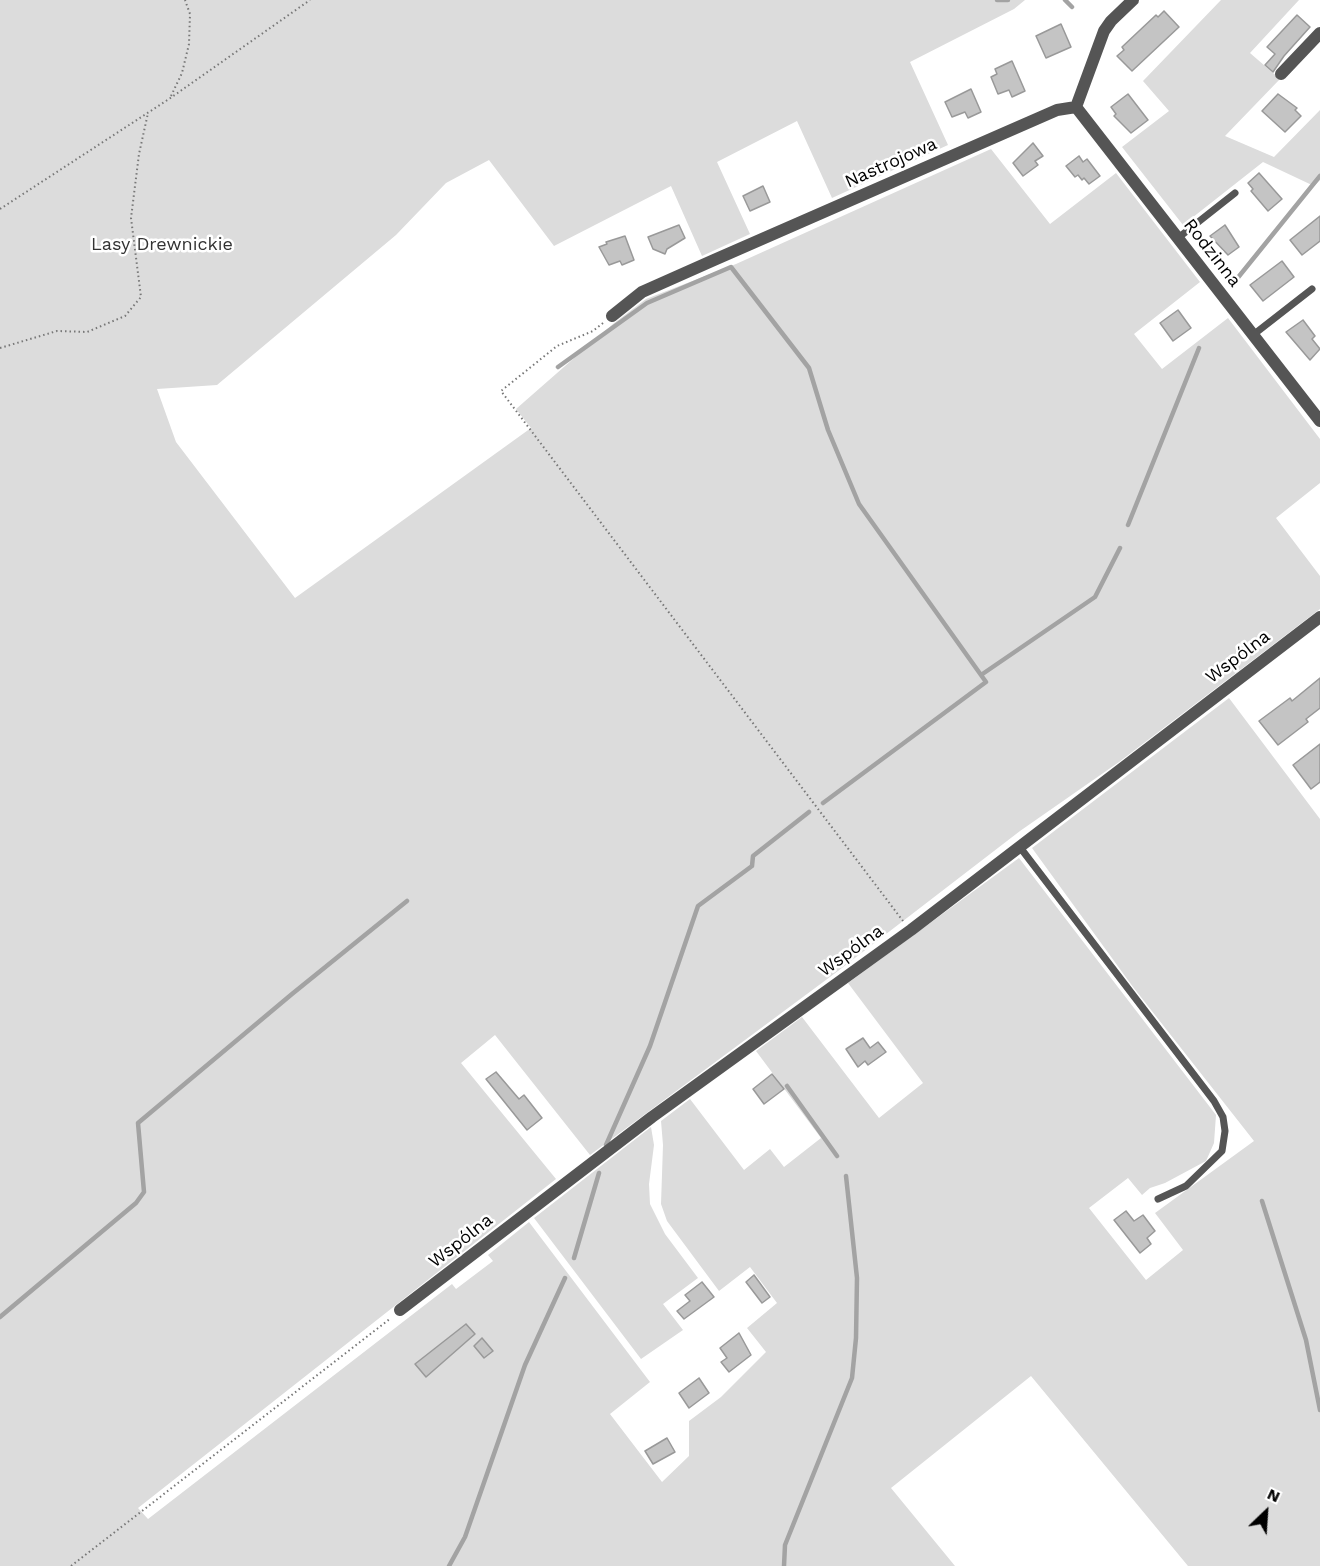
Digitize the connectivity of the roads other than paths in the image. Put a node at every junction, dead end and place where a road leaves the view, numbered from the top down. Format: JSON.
{"nodes":[{"id":1,"x":1133,"y":0,"type":"edge"},
{"id":2,"x":1320,"y":33,"type":"edge"},
{"id":3,"x":1281,"y":74,"type":"dead end"},
{"id":4,"x":1076,"y":108,"type":"junction"},
{"id":5,"x":1235,"y":193,"type":"dead end"},
{"id":6,"x":1178,"y":238,"type":"junction"},
{"id":7,"x":1312,"y":289,"type":"dead end"},
{"id":8,"x":612,"y":316,"type":"road end"},
{"id":9,"x":1253,"y":335,"type":"junction"},
{"id":10,"x":1320,"y":421,"type":"edge"},
{"id":11,"x":1320,"y":617,"type":"edge"},
{"id":12,"x":1019,"y":846,"type":"junction"},
{"id":13,"x":1158,"y":1199,"type":"dead end"},
{"id":14,"x":400,"y":1310,"type":"road end"}],
"edges":[{"from":1,"to":4,"type":"street"},
{"from":2,"to":3,"type":"street"},
{"from":4,"to":6,"type":"street","name":"Rodzinna"},
{"from":4,"to":8,"type":"street","name":"Nastrojowa"},
{"from":5,"to":6,"type":"lane"},
{"from":6,"to":9,"type":"street","name":"Rodzinna"},
{"from":7,"to":9,"type":"lane"},
{"from":9,"to":10,"type":"street","name":"Rodzinna"},
{"from":11,"to":12,"type":"street","name":"Wspólna"},
{"from":12,"to":13,"type":"lane"},
{"from":12,"to":14,"type":"street","name":"Wspólna"}]}
